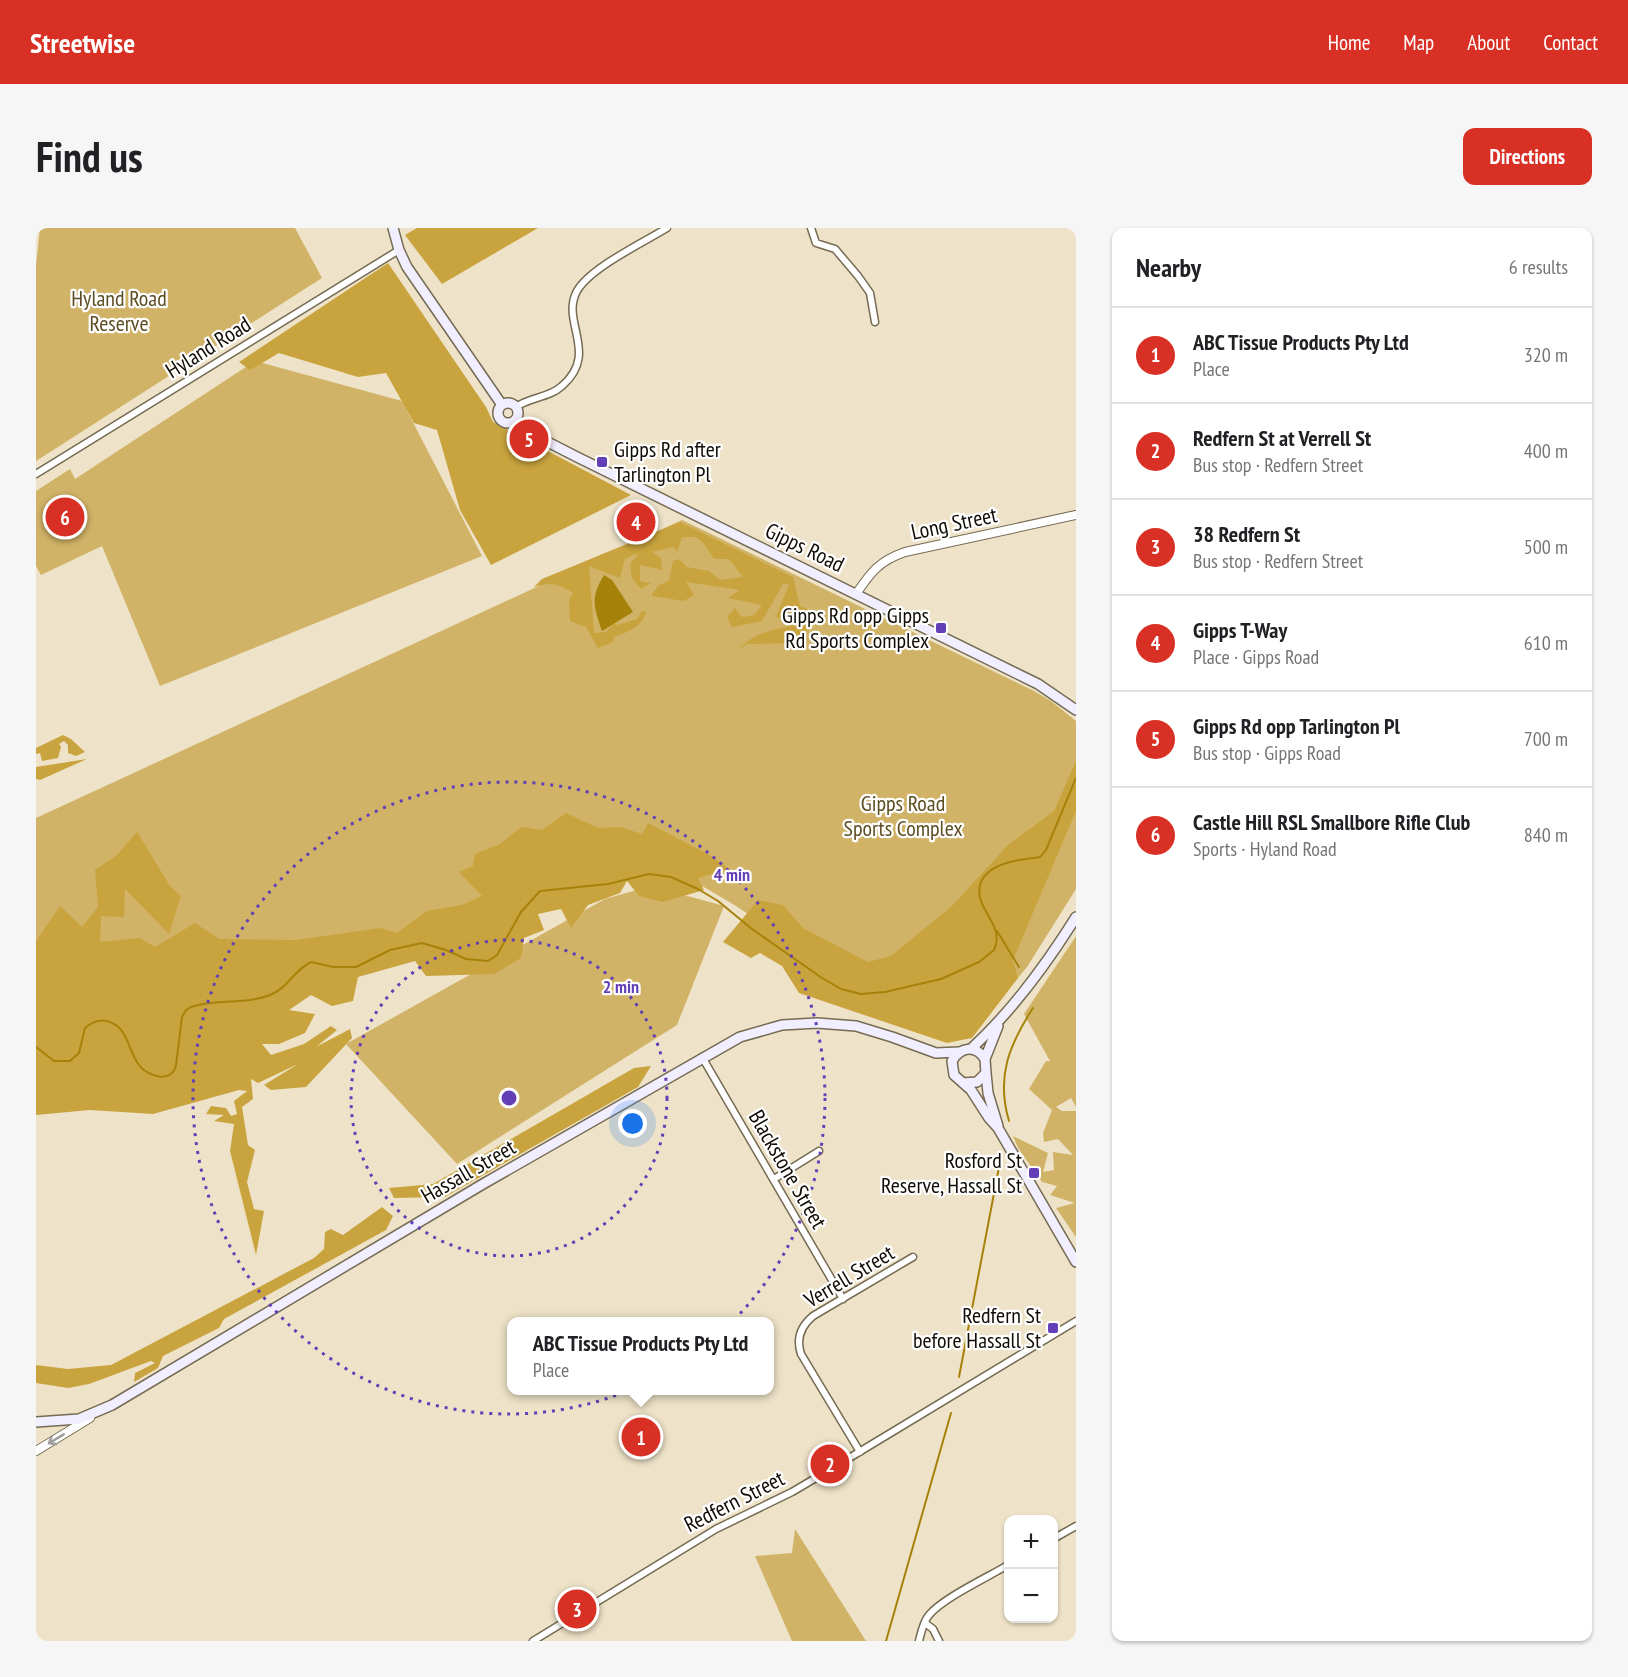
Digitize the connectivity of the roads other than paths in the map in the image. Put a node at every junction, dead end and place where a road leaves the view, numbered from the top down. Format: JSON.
{"nodes":[{"id":1,"x":393,"y":228,"type":"edge"},
{"id":2,"x":667,"y":228,"type":"edge"},
{"id":3,"x":812,"y":228,"type":"edge"},
{"id":4,"x":399,"y":250,"type":"junction"},
{"id":5,"x":875,"y":322,"type":"dead end"},
{"id":6,"x":502,"y":405,"type":"junction"},
{"id":7,"x":516,"y":407,"type":"junction"},
{"id":8,"x":515,"y":421,"type":"junction"},
{"id":9,"x":36,"y":474,"type":"edge"},
{"id":10,"x":1076,"y":515,"type":"edge"},
{"id":11,"x":856,"y":594,"type":"junction"},
{"id":12,"x":1076,"y":710,"type":"edge"},
{"id":13,"x":1076,"y":917,"type":"edge"},
{"id":14,"x":999,"y":1024,"type":"junction"},
{"id":15,"x":972,"y":1048,"type":"junction"},
{"id":16,"x":958,"y":1052,"type":"junction"},
{"id":17,"x":936,"y":1053,"type":"junction"},
{"id":18,"x":702,"y":1057,"type":"junction"},
{"id":19,"x":985,"y":1059,"type":"junction"},
{"id":20,"x":952,"y":1069,"type":"junction"},
{"id":21,"x":986,"y":1073,"type":"junction"},
{"id":22,"x":963,"y":1083,"type":"junction"},
{"id":23,"x":998,"y":1128,"type":"junction"},
{"id":24,"x":819,"y":1151,"type":"dead end"},
{"id":25,"x":774,"y":1179,"type":"junction"},
{"id":26,"x":913,"y":1257,"type":"dead end"},
{"id":27,"x":1076,"y":1262,"type":"edge"},
{"id":28,"x":843,"y":1299,"type":"junction"},
{"id":29,"x":1076,"y":1321,"type":"edge"},
{"id":30,"x":112,"y":1405,"type":"junction"},
{"id":31,"x":36,"y":1422,"type":"edge"},
{"id":32,"x":36,"y":1451,"type":"edge"},
{"id":33,"x":860,"y":1452,"type":"junction"},
{"id":34,"x":1076,"y":1526,"type":"edge"},
{"id":35,"x":1058,"y":1536,"type":"edge"},
{"id":36,"x":1004,"y":1567,"type":"edge"},
{"id":37,"x":925,"y":1623,"type":"junction"},
{"id":38,"x":533,"y":1641,"type":"edge"},
{"id":39,"x":919,"y":1641,"type":"edge"},
{"id":40,"x":939,"y":1641,"type":"edge"}],
"edges":[{"from":1,"to":4,"type":"main road"},
{"from":2,"to":7,"type":"street"},
{"from":3,"to":5,"type":"street"},
{"from":4,"to":6,"type":"main road"},
{"from":4,"to":9,"type":"street","name":"Hyland Road"},
{"from":6,"to":7,"type":"main road"},
{"from":6,"to":8,"type":"main road"},
{"from":7,"to":8,"type":"main road"},
{"from":8,"to":11,"type":"main road","name":"Gipps Road"},
{"from":10,"to":11,"type":"street","name":"Long Street"},
{"from":11,"to":12,"type":"main road","name":"Gipps Road"},
{"from":13,"to":14,"type":"main road"},
{"from":14,"to":15,"type":"main road"},
{"from":14,"to":19,"type":"main road"},
{"from":15,"to":16,"type":"main road"},
{"from":15,"to":19,"type":"main road"},
{"from":16,"to":17,"type":"main road","name":"Hassall Street"},
{"from":16,"to":20,"type":"main road"},
{"from":17,"to":18,"type":"main road","name":"Hassall Street"},
{"from":17,"to":20,"type":"main road","name":"Hassall Street"},
{"from":18,"to":25,"type":"street","name":"Blackstone Street"},
{"from":18,"to":30,"type":"main road","name":"Hassall Street"},
{"from":19,"to":21,"type":"main road"},
{"from":20,"to":22,"type":"main road"},
{"from":21,"to":22,"type":"main road"},
{"from":21,"to":23,"type":"main road"},
{"from":22,"to":23,"type":"main road"},
{"from":23,"to":27,"type":"main road"},
{"from":24,"to":25,"type":"street"},
{"from":25,"to":28,"type":"street","name":"Blackstone Street"},
{"from":26,"to":28,"type":"street","name":"Verrell Street"},
{"from":28,"to":33,"type":"street","name":"Verrell Street"},
{"from":29,"to":33,"type":"street","name":"Redfern Street"},
{"from":30,"to":31,"type":"main road","name":"Hassall Street"},
{"from":30,"to":32,"type":"street","one_way":true},
{"from":33,"to":38,"type":"street","name":"Redfern Street"},
{"from":34,"to":35,"type":"street"},
{"from":36,"to":37,"type":"street"},
{"from":37,"to":39,"type":"street"},
{"from":37,"to":40,"type":"street"}]}
